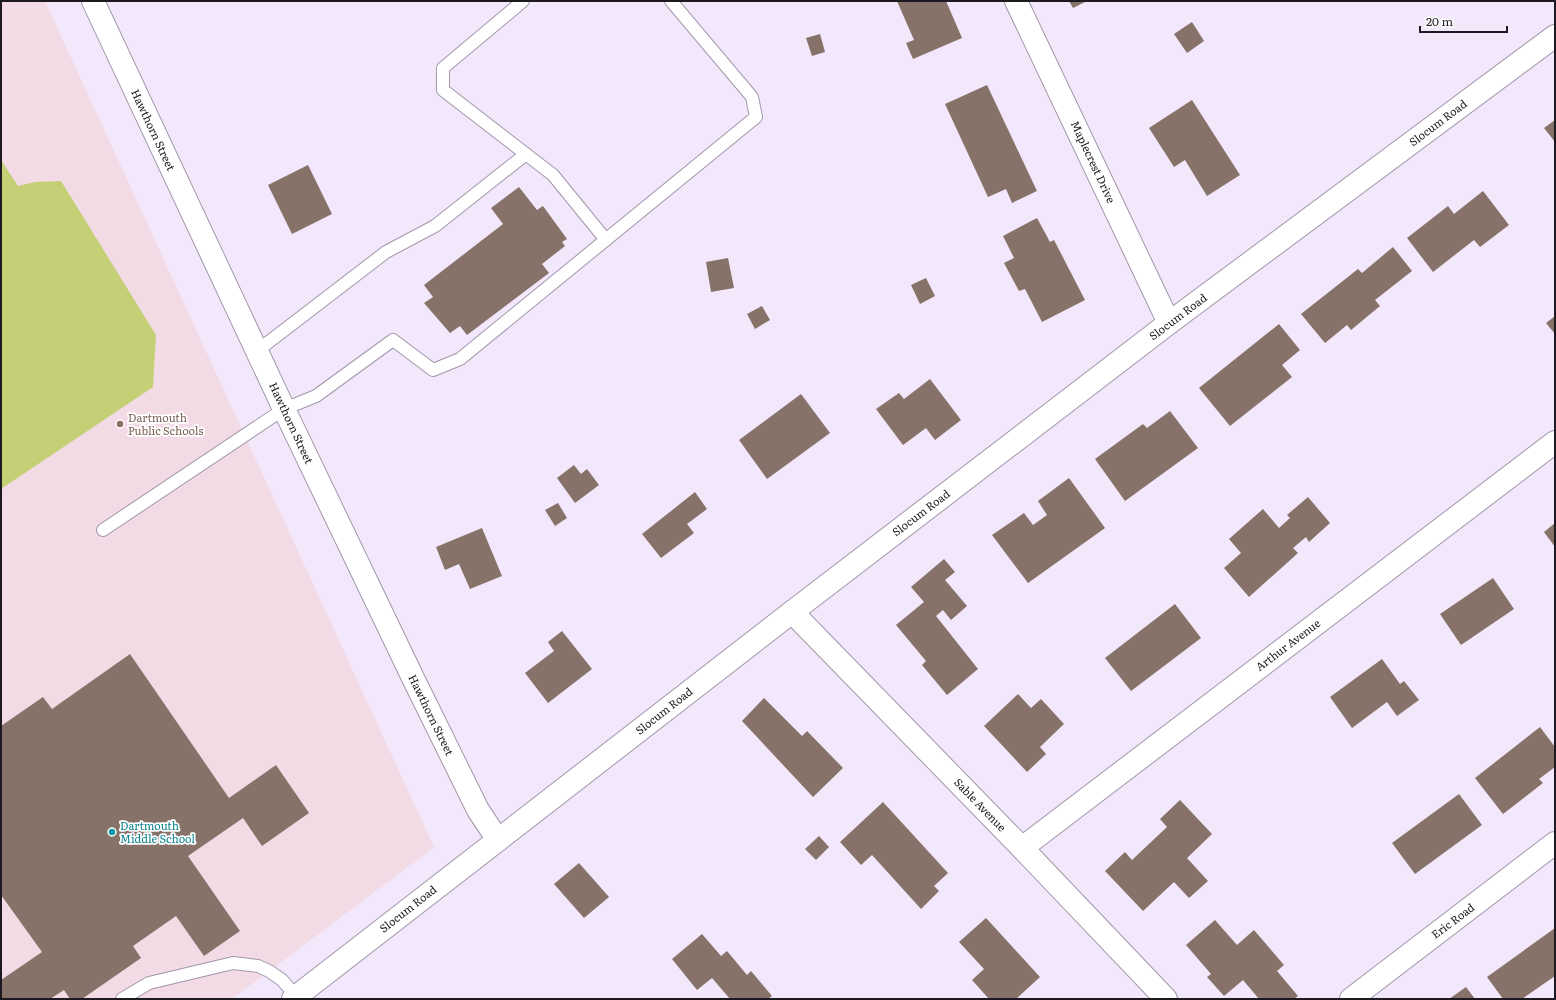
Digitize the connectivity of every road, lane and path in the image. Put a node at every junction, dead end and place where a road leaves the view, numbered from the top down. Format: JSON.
{"nodes":[{"id":1,"x":93,"y":1,"type":"edge"},
{"id":2,"x":523,"y":1,"type":"edge"},
{"id":3,"x":671,"y":1,"type":"edge"},
{"id":4,"x":1016,"y":1,"type":"edge"},
{"id":5,"x":1555,"y":36,"type":"edge"},
{"id":6,"x":526,"y":154,"type":"junction"},
{"id":7,"x":606,"y":240,"type":"junction"},
{"id":8,"x":1169,"y":323,"type":"junction"},
{"id":9,"x":257,"y":352,"type":"junction"},
{"id":10,"x":284,"y":409,"type":"junction"},
{"id":11,"x":1555,"y":442,"type":"edge"},
{"id":12,"x":103,"y":530,"type":"dead end"},
{"id":13,"x":792,"y":612,"type":"junction"},
{"id":14,"x":498,"y":840,"type":"junction"},
{"id":15,"x":1555,"y":842,"type":"edge"},
{"id":16,"x":1022,"y":848,"type":"junction"},
{"id":17,"x":295,"y":998,"type":"edge"},
{"id":18,"x":122,"y":999,"type":"edge"},
{"id":19,"x":1166,"y":999,"type":"edge"},
{"id":20,"x":1351,"y":999,"type":"edge"}],
"edges":[{"from":1,"to":9,"type":"main road","name":"Hawthorn Street"},
{"from":2,"to":6,"type":"lane"},
{"from":3,"to":7,"type":"lane"},
{"from":4,"to":8,"type":"main road","name":"Maplecrest Drive"},
{"from":5,"to":8,"type":"main road","name":"Slocum Road"},
{"from":6,"to":7,"type":"lane"},
{"from":6,"to":9,"type":"lane"},
{"from":7,"to":10,"type":"lane"},
{"from":8,"to":13,"type":"main road","name":"Slocum Road"},
{"from":9,"to":10,"type":"main road","name":"Hawthorn Street"},
{"from":10,"to":12,"type":"lane"},
{"from":10,"to":14,"type":"main road","name":"Hawthorn Street"},
{"from":11,"to":16,"type":"main road","name":"Arthur Avenue"},
{"from":13,"to":14,"type":"main road","name":"Slocum Road"},
{"from":13,"to":16,"type":"main road","name":"Sable Avenue"},
{"from":14,"to":17,"type":"main road","name":"Slocum Road"},
{"from":15,"to":20,"type":"main road","name":"Eric Road"},
{"from":16,"to":19,"type":"main road","name":"Sable Avenue"},
{"from":17,"to":18,"type":"lane"}]}
